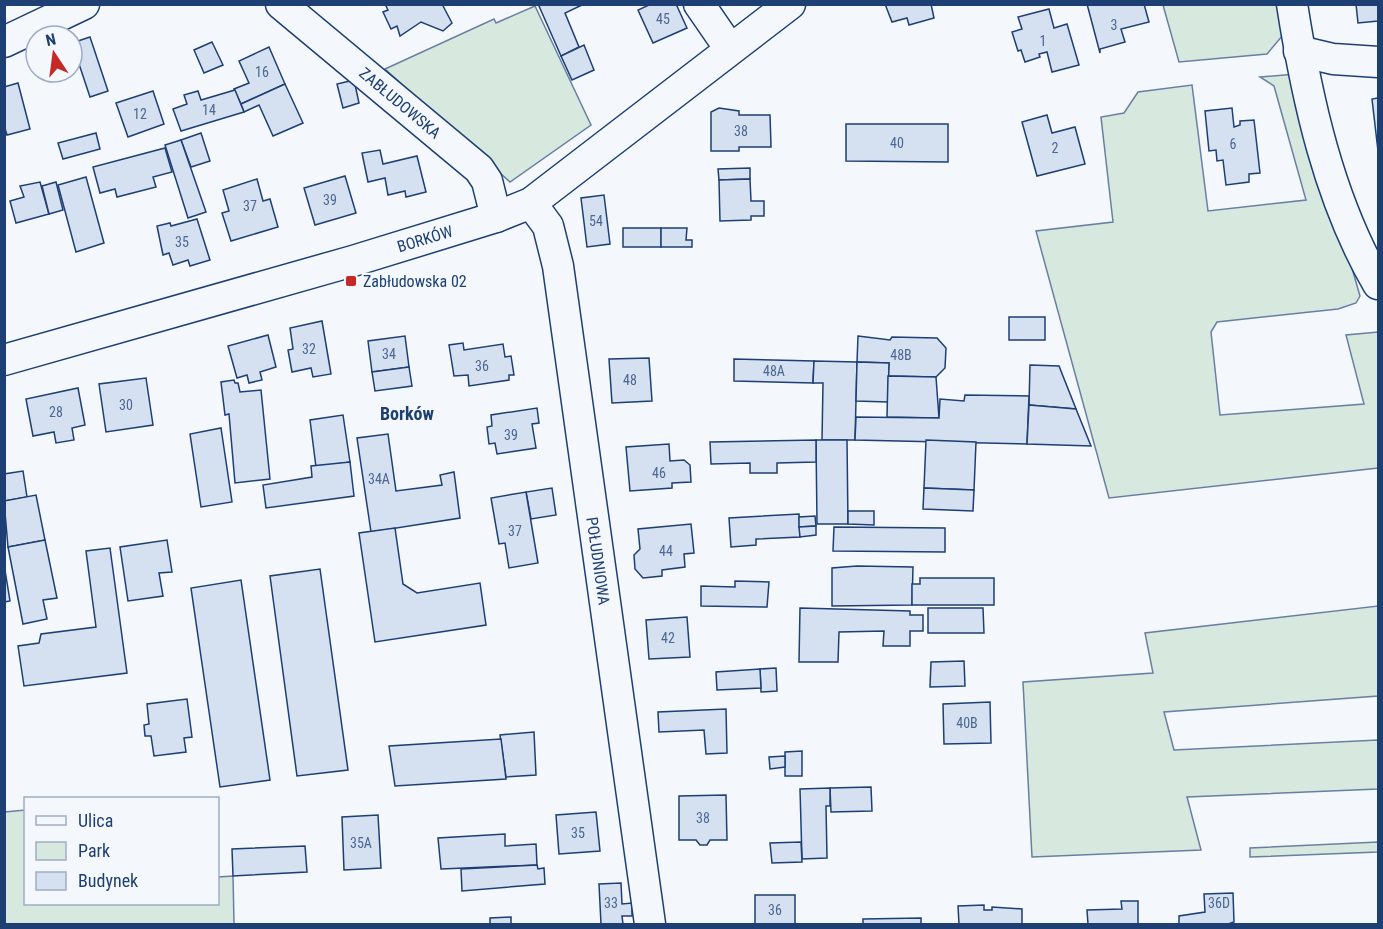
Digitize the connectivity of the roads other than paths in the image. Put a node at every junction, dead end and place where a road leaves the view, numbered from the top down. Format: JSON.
{"nodes":[{"id":1,"x":84,"y":4,"type":"edge"},
{"id":2,"x":281,"y":4,"type":"edge"},
{"id":3,"x":699,"y":4,"type":"edge"},
{"id":4,"x":790,"y":4,"type":"edge"},
{"id":5,"x":1292,"y":4,"type":"edge"},
{"id":6,"x":4,"y":42,"type":"edge"},
{"id":7,"x":730,"y":50,"type":"junction"},
{"id":8,"x":1299,"y":51,"type":"junction"},
{"id":9,"x":1378,"y":62,"type":"edge"},
{"id":10,"x":531,"y":203,"type":"junction"},
{"id":11,"x":496,"y":217,"type":"junction"},
{"id":12,"x":1378,"y":284,"type":"edge"},
{"id":13,"x":4,"y":360,"type":"edge"},
{"id":14,"x":650,"y":924,"type":"edge"}],
"edges":[{"from":1,"to":6,"type":"street"},
{"from":2,"to":11,"type":"street","name":"ZABŁUDOWSKA"},
{"from":3,"to":7,"type":"street"},
{"from":4,"to":7,"type":"street","name":"BORKÓW"},
{"from":5,"to":8,"type":"street"},
{"from":7,"to":10,"type":"street","name":"BORKÓW"},
{"from":8,"to":9,"type":"street"},
{"from":8,"to":12,"type":"street"},
{"from":10,"to":11,"type":"street","name":"BORKÓW"},
{"from":10,"to":14,"type":"street","name":"POŁUDNIOWA"},
{"from":11,"to":13,"type":"street","name":"BORKÓW"}]}
